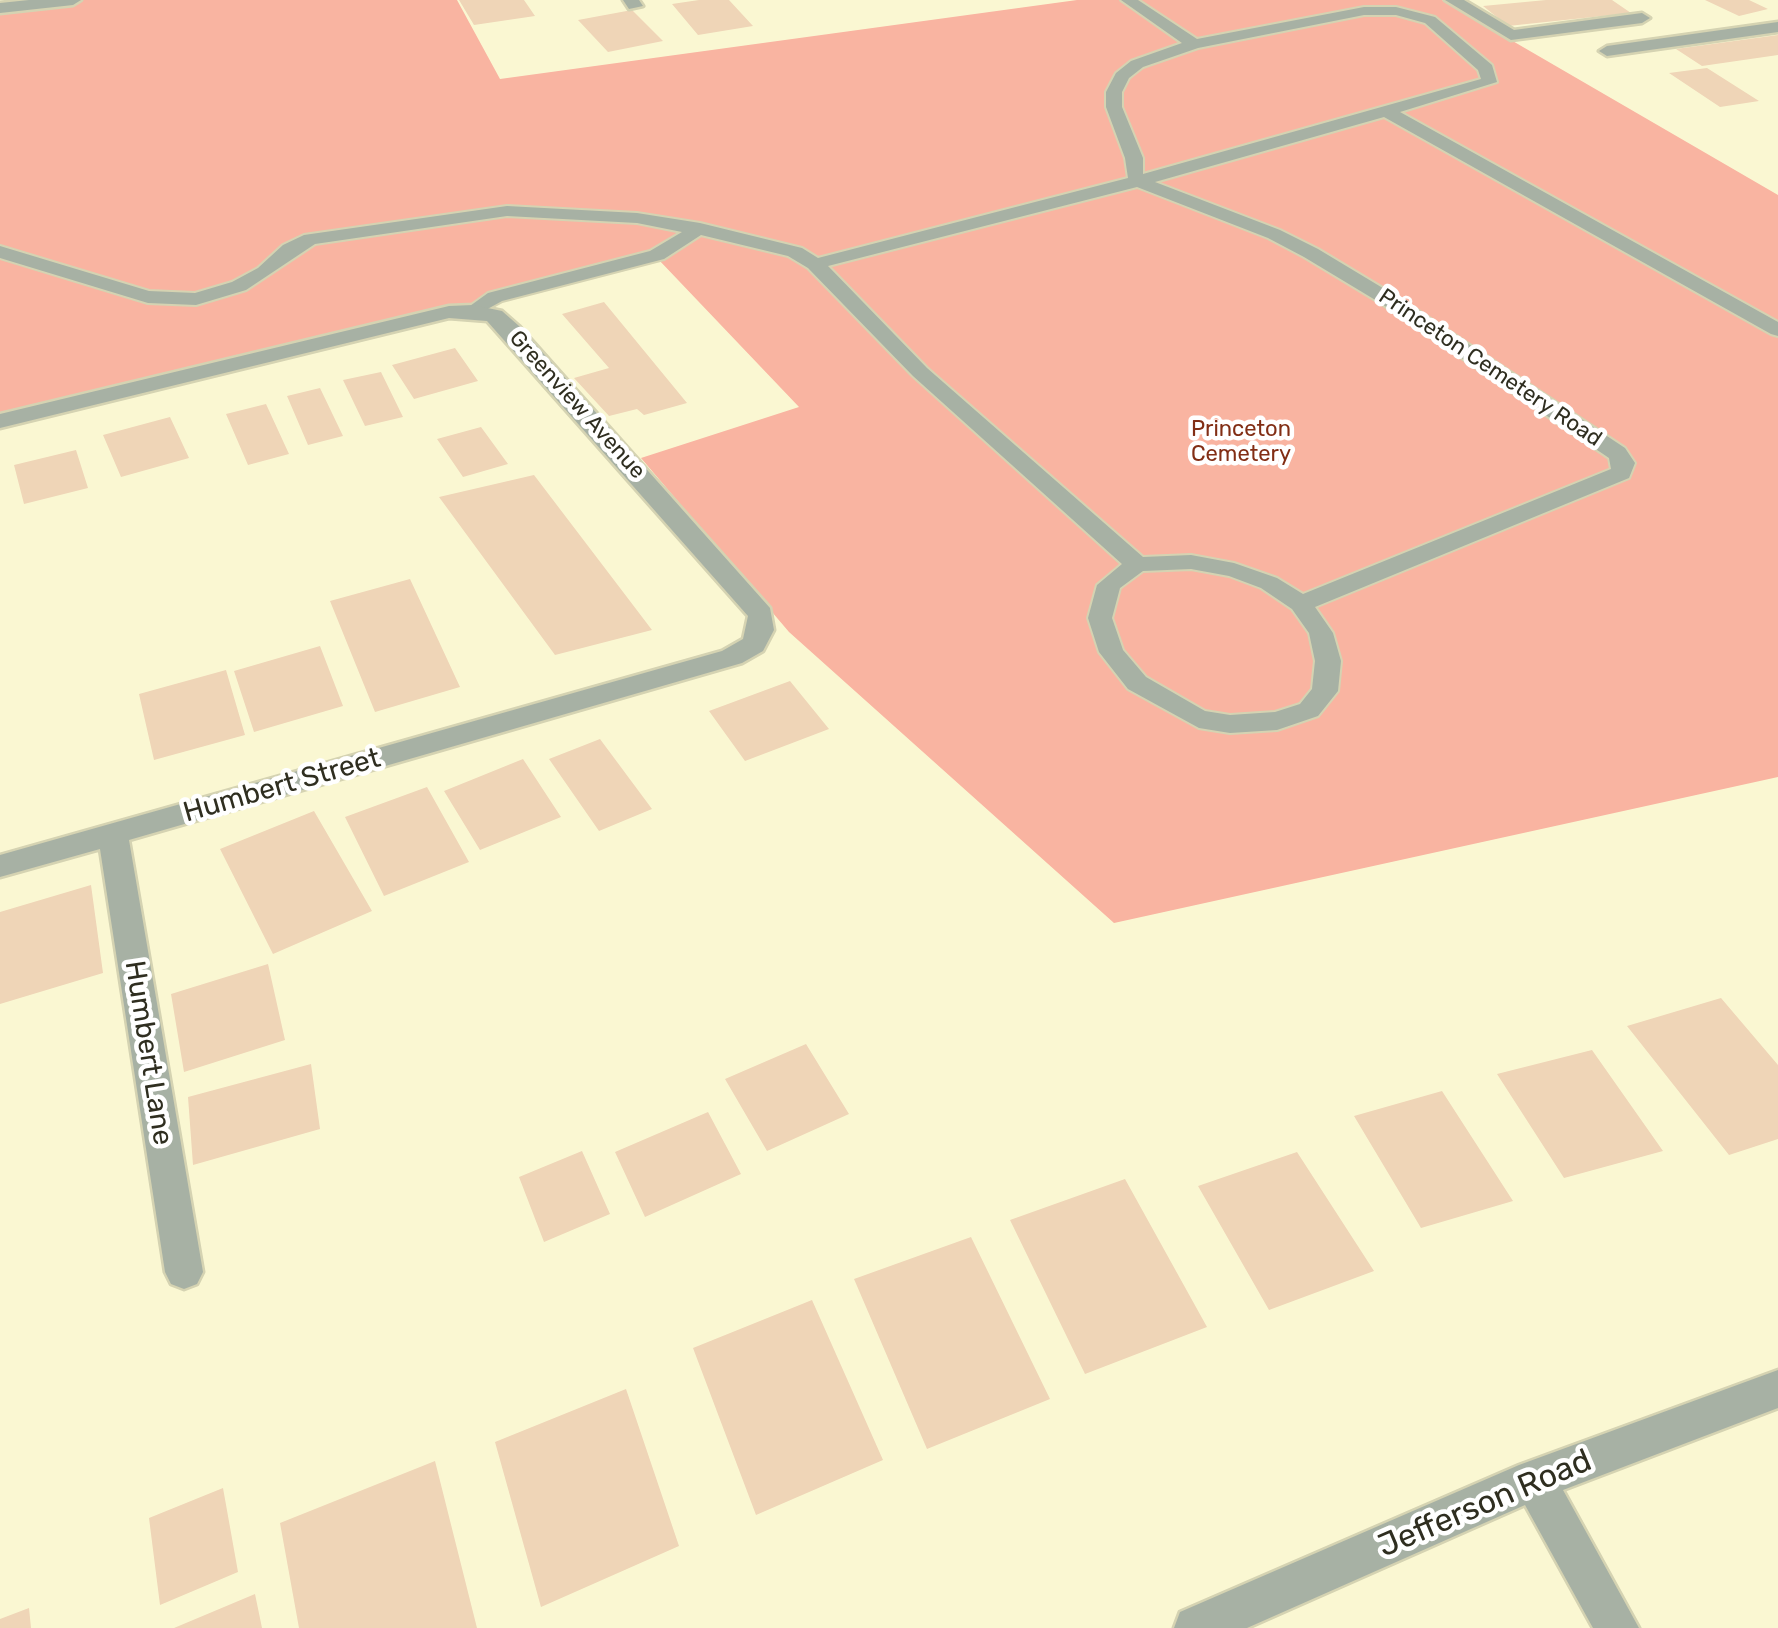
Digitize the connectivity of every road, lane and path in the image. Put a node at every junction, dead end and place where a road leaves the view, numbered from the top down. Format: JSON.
{"nodes":[{"id":1,"x":73,"y":0,"type":"edge"},
{"id":2,"x":1128,"y":0,"type":"edge"},
{"id":3,"x":1453,"y":0,"type":"edge"},
{"id":4,"x":0,"y":8,"type":"edge"},
{"id":5,"x":1642,"y":18,"type":"dead end"},
{"id":6,"x":1778,"y":27,"type":"edge"},
{"id":7,"x":1194,"y":44,"type":"junction"},
{"id":8,"x":1607,"y":51,"type":"dead end"},
{"id":9,"x":1390,"y":113,"type":"junction"},
{"id":10,"x":1138,"y":181,"type":"junction"},
{"id":11,"x":700,"y":228,"type":"junction"},
{"id":12,"x":0,"y":252,"type":"edge"},
{"id":13,"x":815,"y":264,"type":"junction"},
{"id":14,"x":473,"y":311,"type":"junction"},
{"id":15,"x":1778,"y":330,"type":"edge"},
{"id":16,"x":0,"y":421,"type":"edge"},
{"id":17,"x":1137,"y":564,"type":"junction"},
{"id":18,"x":1302,"y":604,"type":"junction"},
{"id":19,"x":565,"y":706,"type":"joint"},
{"id":20,"x":113,"y":834,"type":"junction"},
{"id":21,"x":0,"y":866,"type":"edge"},
{"id":22,"x":184,"y":1272,"type":"dead end"},
{"id":23,"x":1778,"y":1389,"type":"edge"},
{"id":24,"x":1534,"y":1480,"type":"junction"},
{"id":25,"x":1196,"y":1628,"type":"edge"},
{"id":26,"x":1617,"y":1628,"type":"edge"}],
"edges":[{"from":1,"to":4,"type":"street"},
{"from":2,"to":7,"type":"lane"},
{"from":3,"to":5,"type":"street"},
{"from":6,"to":8,"type":"street"},
{"from":7,"to":9,"type":"lane"},
{"from":7,"to":10,"type":"lane"},
{"from":9,"to":10,"type":"lane"},
{"from":9,"to":15,"type":"lane"},
{"from":10,"to":13,"type":"lane"},
{"from":10,"to":18,"type":"lane","name":"Princeton Cemetery Road"},
{"from":11,"to":12,"type":"lane"},
{"from":11,"to":13,"type":"lane"},
{"from":11,"to":14,"type":"lane"},
{"from":13,"to":17,"type":"lane"},
{"from":14,"to":16,"type":"street"},
{"from":14,"to":19,"type":"street","name":"Greenview Avenue"},
{"from":17,"to":18,"type":"lane"},
{"from":17,"to":18,"type":"lane"},
{"from":19,"to":20,"type":"street","name":"Humbert Street"},
{"from":20,"to":21,"type":"street","name":"Humbert Street"},
{"from":20,"to":22,"type":"street","name":"Humbert Lane"},
{"from":23,"to":24,"type":"street","name":"Jefferson Road"},
{"from":24,"to":25,"type":"street","name":"Jefferson Road"},
{"from":24,"to":26,"type":"street"}]}
